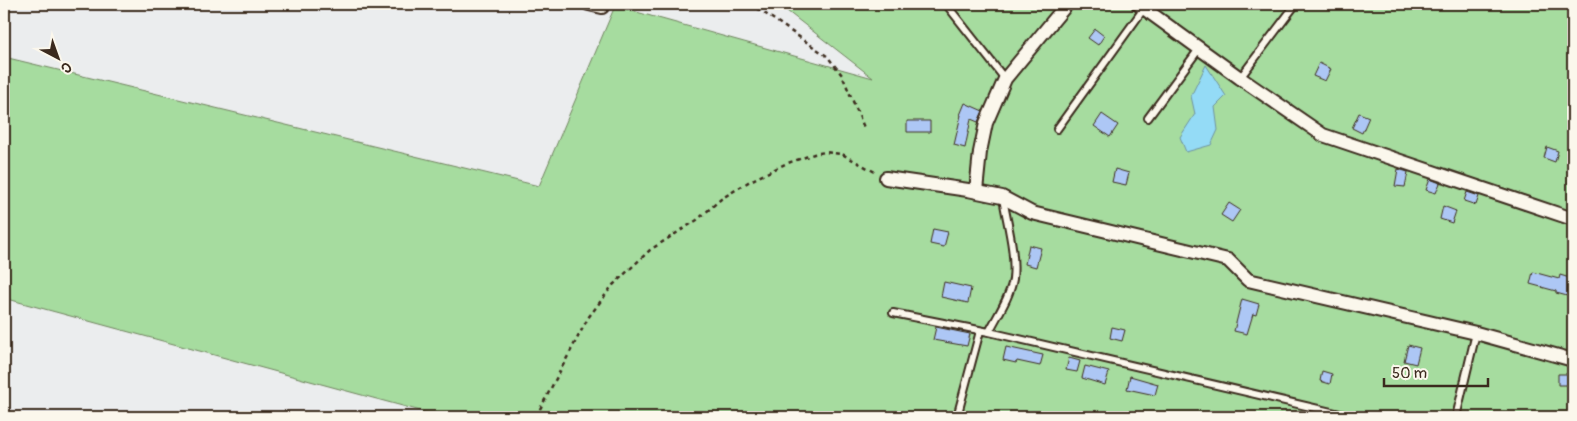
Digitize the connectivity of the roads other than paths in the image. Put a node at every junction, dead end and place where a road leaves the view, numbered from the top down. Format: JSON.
{"nodes":[{"id":1,"x":589,"y":4,"type":"edge"},
{"id":2,"x":946,"y":4,"type":"edge"},
{"id":3,"x":1067,"y":4,"type":"edge"},
{"id":4,"x":1296,"y":4,"type":"edge"},
{"id":5,"x":1143,"y":5,"type":"edge"},
{"id":6,"x":602,"y":7,"type":"dead end"},
{"id":7,"x":1198,"y":48,"type":"junction"},
{"id":8,"x":1240,"y":78,"type":"junction"},
{"id":9,"x":1005,"y":80,"type":"junction"},
{"id":10,"x":1148,"y":118,"type":"dead end"},
{"id":11,"x":1057,"y":129,"type":"dead end"},
{"id":12,"x":886,"y":178,"type":"road end"},
{"id":13,"x":976,"y":191,"type":"junction"},
{"id":14,"x":1002,"y":197,"type":"junction"},
{"id":15,"x":1573,"y":219,"type":"edge"},
{"id":16,"x":894,"y":312,"type":"dead end"},
{"id":17,"x":980,"y":332,"type":"junction"},
{"id":18,"x":989,"y":332,"type":"junction"},
{"id":19,"x":1476,"y":333,"type":"junction"},
{"id":20,"x":1573,"y":360,"type":"edge"},
{"id":21,"x":957,"y":417,"type":"edge"},
{"id":22,"x":1353,"y":417,"type":"edge"},
{"id":23,"x":1456,"y":417,"type":"edge"}],
"edges":[{"from":1,"to":6,"type":"street"},
{"from":2,"to":9,"type":"lane"},
{"from":3,"to":9,"type":"street"},
{"from":4,"to":8,"type":"lane"},
{"from":5,"to":7,"type":"street"},
{"from":5,"to":11,"type":"lane"},
{"from":7,"to":8,"type":"street"},
{"from":7,"to":10,"type":"lane"},
{"from":8,"to":15,"type":"street"},
{"from":9,"to":13,"type":"street"},
{"from":12,"to":13,"type":"street"},
{"from":13,"to":14,"type":"street"},
{"from":14,"to":18,"type":"lane"},
{"from":14,"to":19,"type":"street"},
{"from":16,"to":17,"type":"lane"},
{"from":17,"to":18,"type":"lane"},
{"from":17,"to":21,"type":"lane"},
{"from":18,"to":22,"type":"lane"},
{"from":19,"to":20,"type":"street"},
{"from":19,"to":23,"type":"lane"}]}
